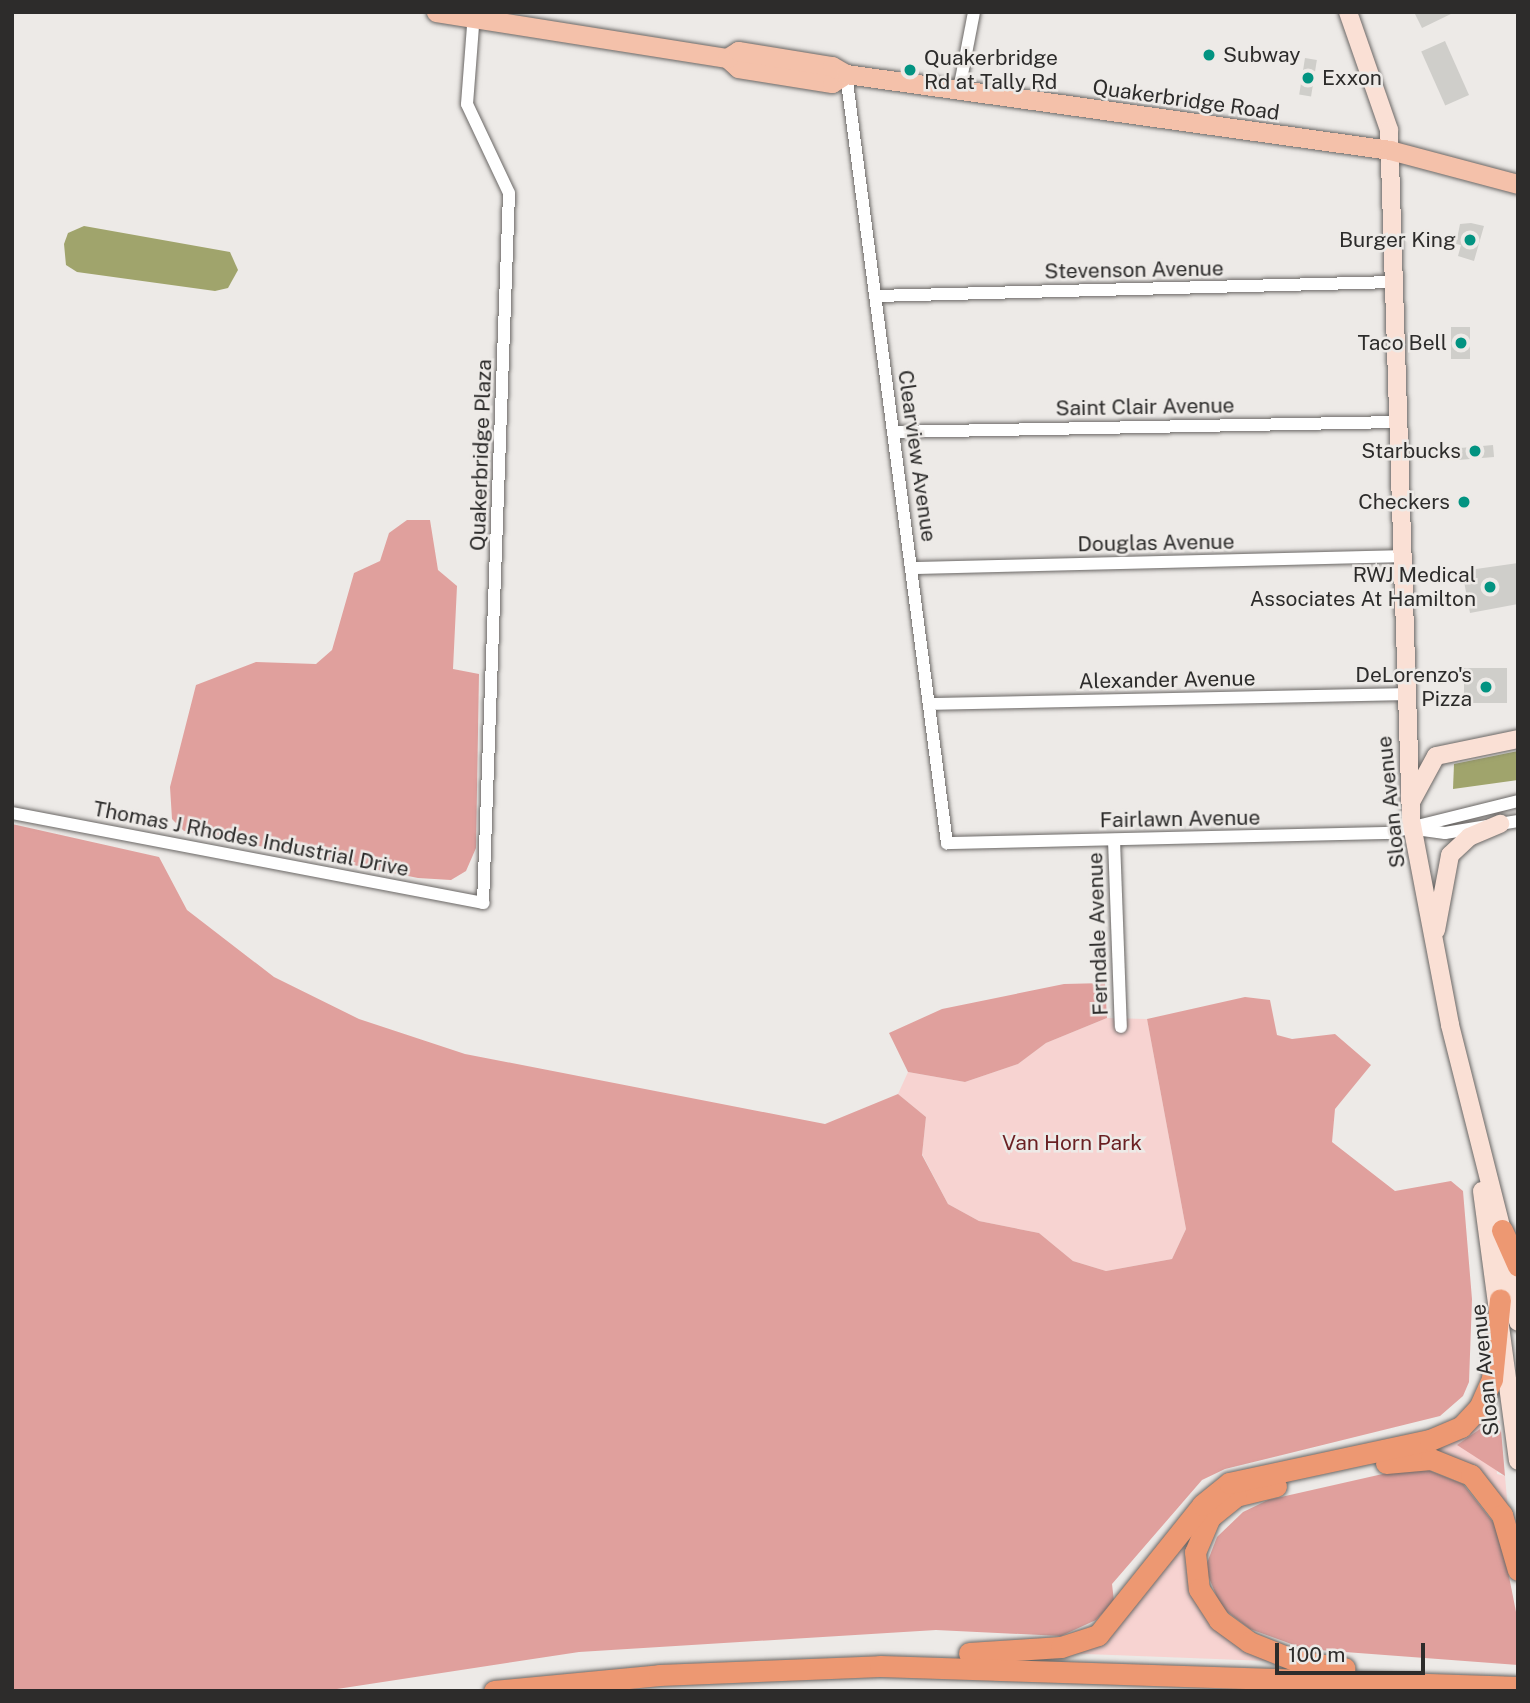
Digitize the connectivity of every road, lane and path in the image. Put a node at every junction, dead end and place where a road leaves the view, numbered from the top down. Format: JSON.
{"nodes":[{"id":1,"x":436,"y":12,"type":"edge"},
{"id":2,"x":974,"y":12,"type":"edge"},
{"id":3,"x":1348,"y":12,"type":"edge"},
{"id":4,"x":474,"y":16,"type":"edge"},
{"id":5,"x":846,"y":74,"type":"junction"},
{"id":6,"x":959,"y":90,"type":"junction"},
{"id":7,"x":1390,"y":150,"type":"junction"},
{"id":8,"x":1518,"y":184,"type":"edge"},
{"id":9,"x":1393,"y":282,"type":"junction"},
{"id":10,"x":876,"y":296,"type":"junction"},
{"id":11,"x":1398,"y":422,"type":"junction"},
{"id":12,"x":894,"y":432,"type":"junction"},
{"id":13,"x":1401,"y":556,"type":"junction"},
{"id":14,"x":912,"y":568,"type":"junction"},
{"id":15,"x":1404,"y":694,"type":"junction"},
{"id":16,"x":930,"y":704,"type":"junction"},
{"id":17,"x":1518,"y":739,"type":"edge"},
{"id":18,"x":1518,"y":801,"type":"edge"},
{"id":19,"x":1410,"y":805,"type":"junction"},
{"id":20,"x":12,"y":813,"type":"edge"},
{"id":21,"x":1509,"y":823,"type":"edge"},
{"id":22,"x":1413,"y":829,"type":"junction"},
{"id":23,"x":1114,"y":840,"type":"junction"},
{"id":24,"x":947,"y":843,"type":"joint"},
{"id":25,"x":483,"y":904,"type":"joint"},
{"id":26,"x":1434,"y":942,"type":"junction"},
{"id":27,"x":1121,"y":1027,"type":"dead end"},
{"id":28,"x":1478,"y":1149,"type":"junction"},
{"id":29,"x":1502,"y":1230,"type":"junction"},
{"id":30,"x":1518,"y":1266,"type":"edge"},
{"id":31,"x":1500,"y":1299,"type":"junction"},
{"id":32,"x":1518,"y":1322,"type":"edge"},
{"id":33,"x":1518,"y":1461,"type":"edge"},
{"id":34,"x":1518,"y":1570,"type":"edge"},
{"id":35,"x":880,"y":1666,"type":"junction"},
{"id":36,"x":1382,"y":1682,"type":"junction"},
{"id":37,"x":1518,"y":1687,"type":"edge"},
{"id":38,"x":494,"y":1691,"type":"edge"}],
"edges":[{"from":1,"to":4,"type":"main road","name":"Quakerbridge Road"},
{"from":2,"to":6,"type":"street"},
{"from":3,"to":7,"type":"main road","name":"Sloan Avenue"},
{"from":4,"to":5,"type":"main road","name":"Quakerbridge Road"},
{"from":4,"to":25,"type":"street","name":"Quakerbridge Plaza"},
{"from":5,"to":6,"type":"main road","name":"Quakerbridge Road"},
{"from":5,"to":10,"type":"street","name":"Clearview Avenue"},
{"from":6,"to":7,"type":"main road","name":"Quakerbridge Road"},
{"from":7,"to":8,"type":"main road","name":"Quakerbridge Road"},
{"from":7,"to":9,"type":"main road","name":"Sloan Avenue"},
{"from":9,"to":10,"type":"street","name":"Stevenson Avenue"},
{"from":9,"to":11,"type":"main road","name":"Sloan Avenue"},
{"from":10,"to":12,"type":"street","name":"Clearview Avenue"},
{"from":11,"to":12,"type":"street","name":"Saint Clair Avenue"},
{"from":11,"to":13,"type":"main road","name":"Sloan Avenue"},
{"from":12,"to":14,"type":"street","name":"Clearview Avenue"},
{"from":13,"to":14,"type":"street","name":"Douglas Avenue"},
{"from":13,"to":15,"type":"main road","name":"Sloan Avenue"},
{"from":14,"to":16,"type":"street","name":"Clearview Avenue"},
{"from":15,"to":16,"type":"street","name":"Alexander Avenue"},
{"from":15,"to":19,"type":"main road","name":"Sloan Avenue"},
{"from":16,"to":24,"type":"street","name":"Clearview Avenue"},
{"from":17,"to":19,"type":"main road"},
{"from":18,"to":22,"type":"street","name":"Fairlawn Avenue"},
{"from":19,"to":22,"type":"main road","name":"Sloan Avenue"},
{"from":20,"to":25,"type":"street","name":"Thomas J Rhodes Industrial Drive"},
{"from":21,"to":22,"type":"street","name":"Fairlawn Avenue"},
{"from":21,"to":26,"type":"main road"},
{"from":22,"to":23,"type":"street","name":"Fairlawn Avenue"},
{"from":22,"to":26,"type":"main road","name":"Sloan Avenue"},
{"from":23,"to":24,"type":"street","name":"Fairlawn Avenue"},
{"from":23,"to":27,"type":"street","name":"Ferndale Avenue"},
{"from":26,"to":28,"type":"main road","name":"Sloan Avenue"},
{"from":28,"to":29,"type":"main road","name":"Sloan Avenue"},
{"from":28,"to":31,"type":"main road","name":"Sloan Avenue"},
{"from":29,"to":30,"type":"highway"},
{"from":29,"to":32,"type":"main road","name":"Sloan Avenue"},
{"from":31,"to":33,"type":"main road","name":"Sloan Avenue"},
{"from":31,"to":35,"type":"highway"},
{"from":34,"to":36,"type":"highway"},
{"from":35,"to":36,"type":"highway"},
{"from":35,"to":38,"type":"highway"},
{"from":36,"to":37,"type":"highway"}]}
